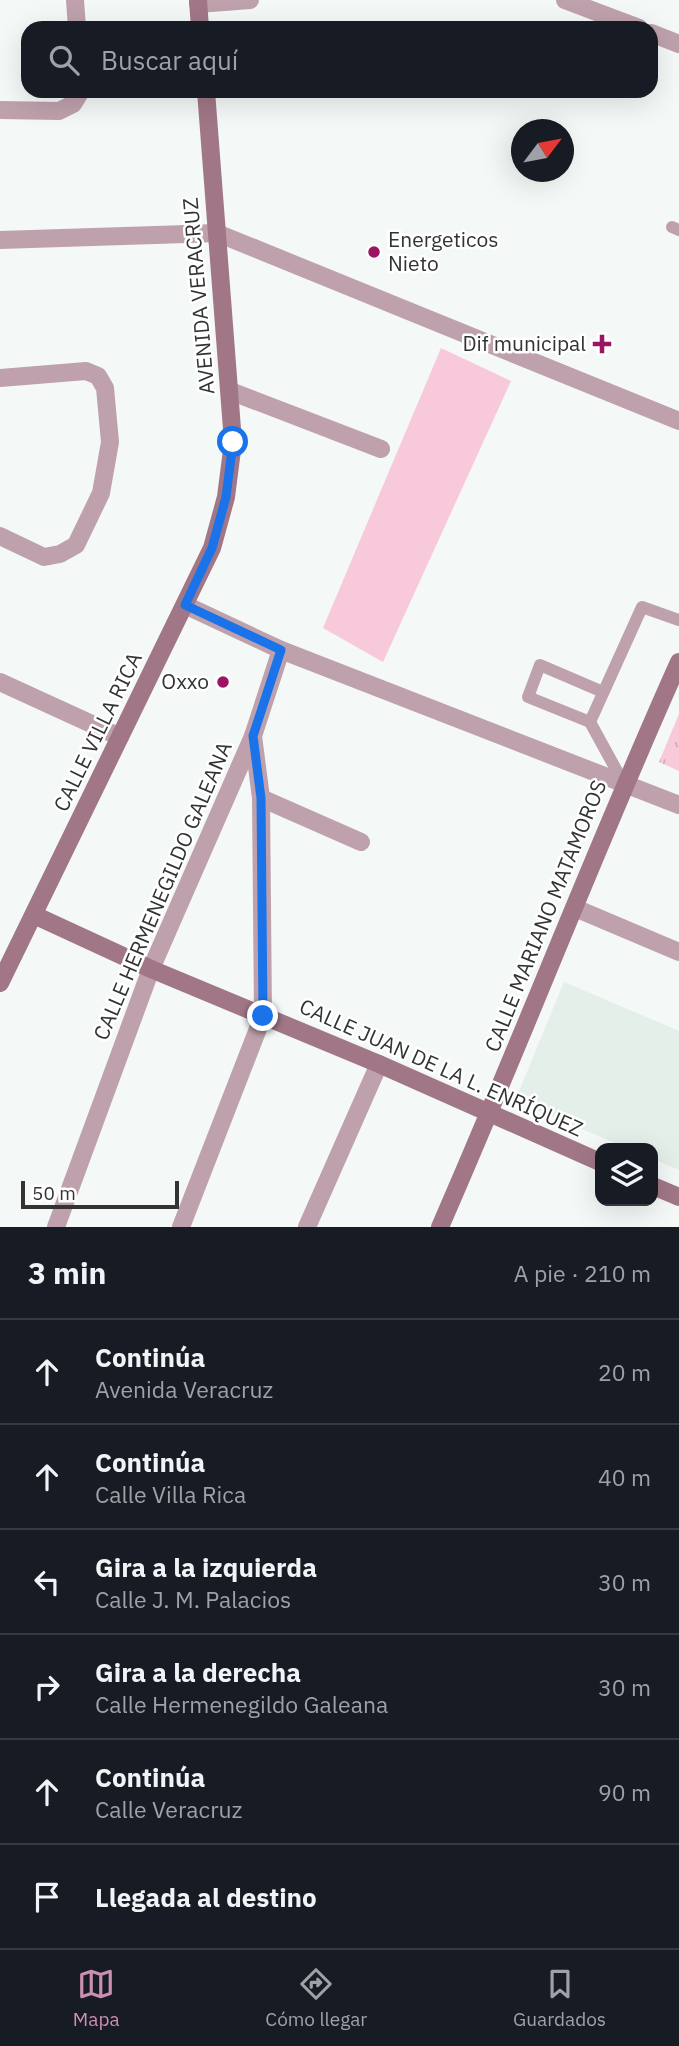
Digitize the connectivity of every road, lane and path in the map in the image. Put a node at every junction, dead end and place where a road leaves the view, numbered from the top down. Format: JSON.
{"nodes":[{"id":1,"x":75,"y":0,"type":"edge"},
{"id":2,"x":250,"y":0,"type":"edge"},
{"id":3,"x":565,"y":0,"type":"edge"},
{"id":4,"x":198,"y":2,"type":"edge"},
{"id":5,"x":76,"y":21,"type":"edge"},
{"id":6,"x":199,"y":21,"type":"edge"},
{"id":7,"x":620,"y":21,"type":"edge"},
{"id":8,"x":658,"y":36,"type":"edge"},
{"id":9,"x":679,"y":44,"type":"edge"},
{"id":10,"x":77,"y":98,"type":"edge"},
{"id":11,"x":207,"y":98,"type":"edge"},
{"id":12,"x":0,"y":110,"type":"edge"},
{"id":13,"x":217,"y":233,"type":"junction"},
{"id":14,"x":0,"y":240,"type":"edge"},
{"id":15,"x":0,"y":378,"type":"edge"},
{"id":16,"x":230,"y":391,"type":"junction"},
{"id":17,"x":679,"y":421,"type":"edge"},
{"id":18,"x":382,"y":449,"type":"dead end"},
{"id":19,"x":226,"y":497,"type":"joint"},
{"id":20,"x":0,"y":536,"type":"edge"},
{"id":21,"x":185,"y":605,"type":"junction"},
{"id":22,"x":679,"y":620,"type":"edge"},
{"id":23,"x":281,"y":650,"type":"junction"},
{"id":24,"x":679,"y":662,"type":"edge"},
{"id":25,"x":0,"y":682,"type":"edge"},
{"id":26,"x":603,"y":692,"type":"junction"},
{"id":27,"x":590,"y":722,"type":"junction"},
{"id":28,"x":253,"y":736,"type":"junction"},
{"id":29,"x":120,"y":737,"type":"junction"},
{"id":30,"x":624,"y":784,"type":"junction"},
{"id":31,"x":261,"y":798,"type":"junction"},
{"id":32,"x":679,"y":806,"type":"edge"},
{"id":33,"x":361,"y":842,"type":"dead end"},
{"id":34,"x":575,"y":908,"type":"junction"},
{"id":35,"x":33,"y":915,"type":"junction"},
{"id":36,"x":679,"y":951,"type":"edge"},
{"id":37,"x":150,"y":969,"type":"junction"},
{"id":38,"x":0,"y":983,"type":"edge"},
{"id":39,"x":263,"y":1016,"type":"junction"},
{"id":40,"x":379,"y":1064,"type":"junction"},
{"id":41,"x":490,"y":1114,"type":"junction"},
{"id":42,"x":595,"y":1161,"type":"edge"},
{"id":43,"x":658,"y":1188,"type":"edge"},
{"id":44,"x":679,"y":1197,"type":"edge"},
{"id":45,"x":56,"y":1227,"type":"edge"},
{"id":46,"x":181,"y":1227,"type":"edge"},
{"id":47,"x":307,"y":1227,"type":"edge"},
{"id":48,"x":440,"y":1227,"type":"edge"}],
"edges":[{"from":1,"to":5,"type":"street"},
{"from":2,"to":4,"type":"street"},
{"from":3,"to":7,"type":"street"},
{"from":4,"to":6,"type":"main road"},
{"from":8,"to":9,"type":"street"},
{"from":10,"to":12,"type":"street"},
{"from":11,"to":13,"type":"main road","name":"AVENIDA VERACRUZ"},
{"from":13,"to":14,"type":"street"},
{"from":13,"to":16,"type":"main road","name":"AVENIDA VERACRUZ"},
{"from":13,"to":17,"type":"street"},
{"from":15,"to":20,"type":"street"},
{"from":16,"to":18,"type":"street"},
{"from":16,"to":19,"type":"main road","name":"AVENIDA VERACRUZ"},
{"from":19,"to":21,"type":"main road","name":"CALLE VILLA RICA"},
{"from":21,"to":23,"type":"street"},
{"from":21,"to":29,"type":"main road","name":"CALLE VILLA RICA"},
{"from":22,"to":26,"type":"lane"},
{"from":23,"to":28,"type":"street","name":"CALLE HERMENEGILDO GALEANA"},
{"from":23,"to":30,"type":"street"},
{"from":24,"to":30,"type":"main road","name":"CALLE MARIANO MATAMOROS"},
{"from":25,"to":29,"type":"street"},
{"from":26,"to":27,"type":"lane"},
{"from":26,"to":27,"type":"lane"},
{"from":27,"to":30,"type":"lane"},
{"from":28,"to":31,"type":"street"},
{"from":28,"to":37,"type":"street","name":"CALLE HERMENEGILDO GALEANA"},
{"from":29,"to":35,"type":"main road","name":"CALLE VILLA RICA"},
{"from":30,"to":32,"type":"street"},
{"from":30,"to":34,"type":"main road","name":"CALLE MARIANO MATAMOROS"},
{"from":31,"to":33,"type":"street"},
{"from":31,"to":39,"type":"street"},
{"from":34,"to":36,"type":"street"},
{"from":34,"to":41,"type":"main road","name":"CALLE MARIANO MATAMOROS"},
{"from":35,"to":37,"type":"main road","name":"CALLE JUAN DE LA L. ENRÍQUEZ"},
{"from":35,"to":38,"type":"main road","name":"CALLE VILLA RICA"},
{"from":37,"to":39,"type":"main road","name":"CALLE JUAN DE LA L. ENRÍQUEZ"},
{"from":37,"to":45,"type":"street","name":"CALLE HERMENEGILDO GALEANA"},
{"from":39,"to":40,"type":"main road","name":"CALLE JUAN DE LA L. ENRÍQUEZ"},
{"from":39,"to":46,"type":"street"},
{"from":40,"to":41,"type":"main road","name":"CALLE JUAN DE LA L. ENRÍQUEZ"},
{"from":40,"to":47,"type":"street"},
{"from":41,"to":42,"type":"main road","name":"CALLE JUAN DE LA L. ENRÍQUEZ"},
{"from":41,"to":48,"type":"main road","name":"CALLE MARIANO MATAMOROS"},
{"from":43,"to":44,"type":"main road"}]}
